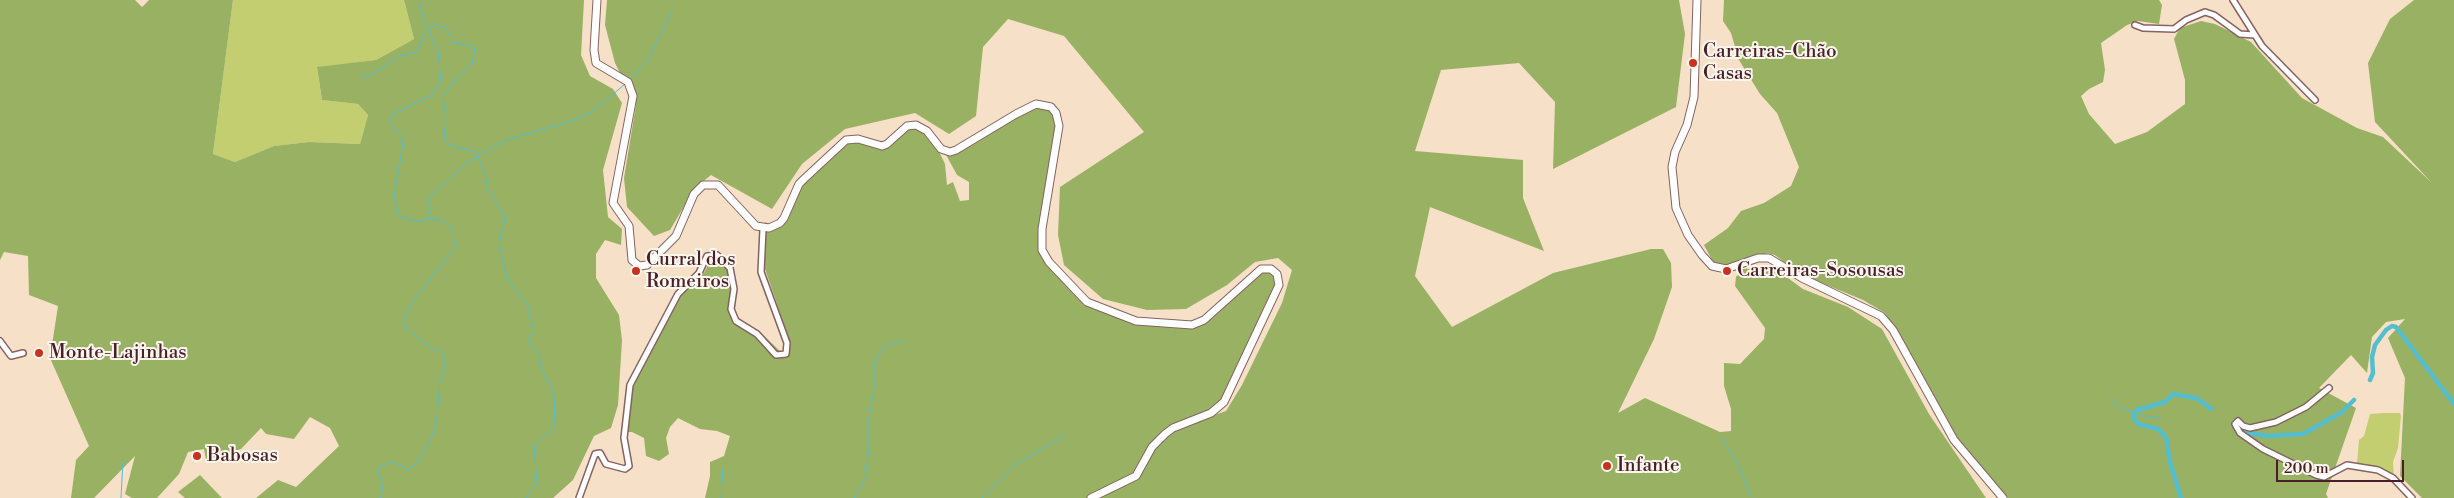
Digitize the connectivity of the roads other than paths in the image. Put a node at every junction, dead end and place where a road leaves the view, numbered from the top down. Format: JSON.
{"nodes":[{"id":1,"x":597,"y":0,"type":"edge"},
{"id":2,"x":1697,"y":0,"type":"edge"},
{"id":3,"x":2233,"y":0,"type":"edge"},
{"id":4,"x":2134,"y":26,"type":"dead end"},
{"id":5,"x":2254,"y":35,"type":"junction"},
{"id":6,"x":2315,"y":100,"type":"dead end"},
{"id":7,"x":763,"y":229,"type":"junction"},
{"id":8,"x":0,"y":340,"type":"edge"},
{"id":9,"x":23,"y":353,"type":"dead end"},
{"id":10,"x":2329,"y":388,"type":"dead end"},
{"id":11,"x":579,"y":498,"type":"edge"},
{"id":12,"x":1091,"y":498,"type":"edge"},
{"id":13,"x":2004,"y":498,"type":"edge"},
{"id":14,"x":2412,"y":498,"type":"edge"}],
"edges":[{"from":1,"to":7,"type":"main road"},
{"from":2,"to":13,"type":"main road"},
{"from":3,"to":5,"type":"street"},
{"from":4,"to":5,"type":"street"},
{"from":5,"to":6,"type":"street"},
{"from":7,"to":11,"type":"street"},
{"from":7,"to":12,"type":"main road"},
{"from":8,"to":9,"type":"street"},
{"from":10,"to":14,"type":"street"}]}
